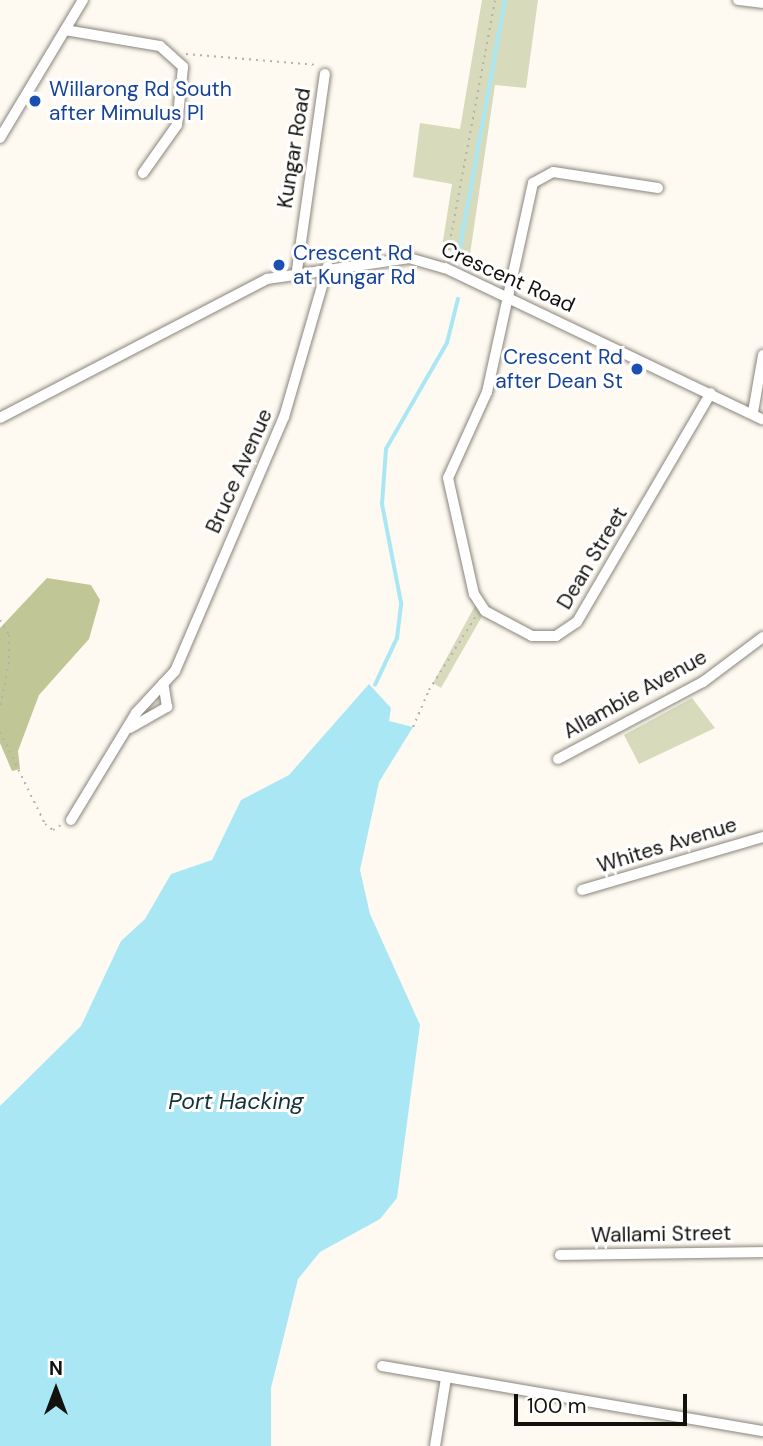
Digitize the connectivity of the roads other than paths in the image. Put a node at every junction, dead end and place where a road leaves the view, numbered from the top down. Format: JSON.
{"nodes":[{"id":1,"x":83,"y":0,"type":"edge"},
{"id":2,"x":738,"y":0,"type":"edge"},
{"id":3,"x":763,"y":3,"type":"edge"},
{"id":4,"x":65,"y":30,"type":"junction"},
{"id":5,"x":325,"y":74,"type":"road end"},
{"id":6,"x":0,"y":138,"type":"edge"},
{"id":7,"x":143,"y":173,"type":"dead end"},
{"id":8,"x":658,"y":188,"type":"dead end"},
{"id":9,"x":328,"y":266,"type":"junction"},
{"id":10,"x":297,"y":271,"type":"junction"},
{"id":11,"x":509,"y":297,"type":"junction"},
{"id":12,"x":763,"y":355,"type":"edge"},
{"id":13,"x":711,"y":393,"type":"junction"},
{"id":14,"x":753,"y":412,"type":"junction"},
{"id":15,"x":0,"y":418,"type":"edge"},
{"id":16,"x":763,"y":419,"type":"edge"},
{"id":17,"x":763,"y":637,"type":"edge"},
{"id":18,"x":163,"y":683,"type":"junction"},
{"id":19,"x":125,"y":732,"type":"junction"},
{"id":20,"x":558,"y":759,"type":"dead end"},
{"id":21,"x":71,"y":820,"type":"road end"},
{"id":22,"x":763,"y":837,"type":"edge"},
{"id":23,"x":582,"y":890,"type":"dead end"},
{"id":24,"x":763,"y":1252,"type":"edge"},
{"id":25,"x":560,"y":1255,"type":"dead end"},
{"id":26,"x":382,"y":1366,"type":"dead end"},
{"id":27,"x":446,"y":1378,"type":"junction"},
{"id":28,"x":763,"y":1431,"type":"edge"},
{"id":29,"x":435,"y":1446,"type":"edge"}],
"edges":[{"from":1,"to":4,"type":"street"},
{"from":2,"to":3,"type":"street"},
{"from":4,"to":6,"type":"street"},
{"from":4,"to":7,"type":"street"},
{"from":5,"to":10,"type":"street","name":"Kungar Road"},
{"from":8,"to":11,"type":"street"},
{"from":9,"to":10,"type":"street","name":"Crescent Road"},
{"from":9,"to":11,"type":"street","name":"Crescent Road"},
{"from":9,"to":18,"type":"street","name":"Bruce Avenue"},
{"from":10,"to":15,"type":"street","name":"Crescent Road"},
{"from":11,"to":13,"type":"street","name":"Crescent Road"},
{"from":11,"to":13,"type":"street","name":"Dean Street"},
{"from":12,"to":14,"type":"street"},
{"from":13,"to":14,"type":"street","name":"Crescent Road"},
{"from":14,"to":16,"type":"street","name":"Crescent Road"},
{"from":17,"to":20,"type":"street","name":"Allambie Avenue"},
{"from":18,"to":19,"type":"street","name":"Bruce Avenue"},
{"from":18,"to":19,"type":"street","name":"Bruce Avenue"},
{"from":19,"to":21,"type":"street","name":"Bruce Avenue"},
{"from":22,"to":23,"type":"street","name":"Whites Avenue"},
{"from":24,"to":25,"type":"street","name":"Wallami Street"},
{"from":26,"to":27,"type":"street"},
{"from":27,"to":28,"type":"street"},
{"from":27,"to":29,"type":"street"}]}
